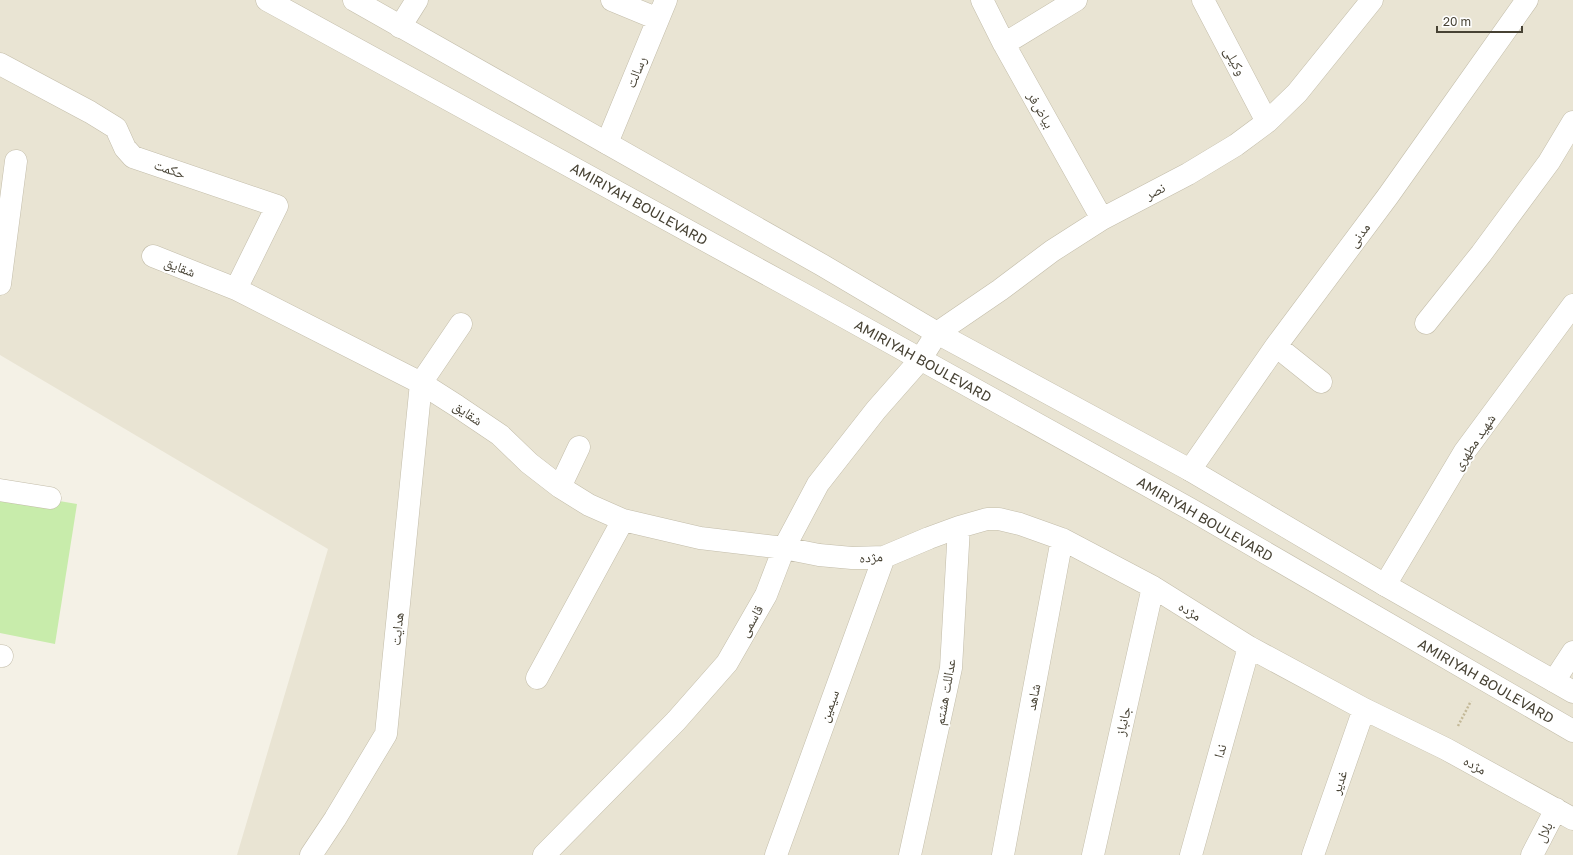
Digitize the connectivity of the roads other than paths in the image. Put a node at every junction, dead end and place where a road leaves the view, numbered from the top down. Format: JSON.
{"nodes":[{"id":1,"x":267,"y":0,"type":"edge"},
{"id":2,"x":354,"y":0,"type":"edge"},
{"id":3,"x":417,"y":0,"type":"edge"},
{"id":4,"x":612,"y":0,"type":"edge"},
{"id":5,"x":982,"y":0,"type":"edge"},
{"id":6,"x":1076,"y":0,"type":"edge"},
{"id":7,"x":1203,"y":0,"type":"edge"},
{"id":8,"x":1372,"y":0,"type":"edge"},
{"id":9,"x":1527,"y":0,"type":"edge"},
{"id":10,"x":662,"y":9,"type":"edge"},
{"id":11,"x":400,"y":26,"type":"junction"},
{"id":12,"x":1004,"y":44,"type":"junction"},
{"id":13,"x":0,"y":64,"type":"edge"},
{"id":14,"x":1267,"y":122,"type":"junction"},
{"id":15,"x":1573,"y":122,"type":"edge"},
{"id":16,"x":607,"y":143,"type":"junction"},
{"id":17,"x":16,"y":161,"type":"dead end"},
{"id":18,"x":1102,"y":219,"type":"junction"},
{"id":19,"x":153,"y":256,"type":"dead end"},
{"id":20,"x":0,"y":284,"type":"edge"},
{"id":21,"x":236,"y":289,"type":"junction"},
{"id":22,"x":1573,"y":305,"type":"edge"},
{"id":23,"x":1426,"y":323,"type":"dead end"},
{"id":24,"x":461,"y":324,"type":"dead end"},
{"id":25,"x":937,"y":333,"type":"junction"},
{"id":26,"x":1276,"y":346,"type":"junction"},
{"id":27,"x":920,"y":360,"type":"junction"},
{"id":28,"x":1321,"y":382,"type":"dead end"},
{"id":29,"x":421,"y":383,"type":"junction"},
{"id":30,"x":579,"y":448,"type":"dead end"},
{"id":31,"x":1190,"y":470,"type":"junction"},
{"id":32,"x":560,"y":487,"type":"junction"},
{"id":33,"x":0,"y":490,"type":"edge"},
{"id":34,"x":50,"y":498,"type":"dead end"},
{"id":35,"x":623,"y":520,"type":"junction"},
{"id":36,"x":959,"y":527,"type":"junction"},
{"id":37,"x":1062,"y":539,"type":"junction"},
{"id":38,"x":784,"y":548,"type":"junction"},
{"id":39,"x":884,"y":557,"type":"junction"},
{"id":40,"x":1386,"y":585,"type":"junction"},
{"id":41,"x":1153,"y":587,"type":"junction"},
{"id":42,"x":1250,"y":647,"type":"junction"},
{"id":43,"x":1573,"y":652,"type":"edge"},
{"id":44,"x":537,"y":678,"type":"dead end"},
{"id":45,"x":1554,"y":681,"type":"junction"},
{"id":46,"x":1573,"y":692,"type":"edge"},
{"id":47,"x":1364,"y":709,"type":"junction"},
{"id":48,"x":1573,"y":731,"type":"edge"},
{"id":49,"x":1564,"y":814,"type":"edge"},
{"id":50,"x":311,"y":855,"type":"edge"},
{"id":51,"x":544,"y":855,"type":"edge"},
{"id":52,"x":776,"y":855,"type":"edge"},
{"id":53,"x":910,"y":855,"type":"edge"},
{"id":54,"x":1003,"y":855,"type":"edge"},
{"id":55,"x":1094,"y":855,"type":"edge"},
{"id":56,"x":1191,"y":855,"type":"edge"},
{"id":57,"x":1313,"y":855,"type":"edge"},
{"id":58,"x":1532,"y":855,"type":"edge"}],
"edges":[{"from":1,"to":27,"type":"street","name":"AMIRIYAH BOULEVARD"},
{"from":2,"to":11,"type":"street"},
{"from":3,"to":11,"type":"street"},
{"from":4,"to":10,"type":"street"},
{"from":5,"to":12,"type":"street","name":"بیاض‌فر"},
{"from":6,"to":12,"type":"street"},
{"from":7,"to":14,"type":"street","name":"وکیلی"},
{"from":8,"to":14,"type":"street","name":"نصر"},
{"from":9,"to":26,"type":"street","name":"مدنی"},
{"from":10,"to":16,"type":"street","name":"رسالت"},
{"from":11,"to":16,"type":"street"},
{"from":12,"to":18,"type":"street","name":"بیاض‌فر"},
{"from":13,"to":21,"type":"street","name":"حکمت"},
{"from":14,"to":18,"type":"street","name":"نصر"},
{"from":15,"to":23,"type":"street"},
{"from":16,"to":25,"type":"street"},
{"from":17,"to":20,"type":"street"},
{"from":18,"to":25,"type":"street","name":"نصر"},
{"from":19,"to":21,"type":"street","name":"شقایق"},
{"from":21,"to":29,"type":"street","name":"شقایق"},
{"from":22,"to":40,"type":"street","name":"شهید مطهری"},
{"from":24,"to":29,"type":"street"},
{"from":25,"to":27,"type":"street","name":"نصر"},
{"from":25,"to":31,"type":"street"},
{"from":26,"to":28,"type":"street"},
{"from":26,"to":31,"type":"street","name":"مدنی"},
{"from":27,"to":38,"type":"street","name":"قاسمی"},
{"from":27,"to":48,"type":"street","name":"AMIRIYAH BOULEVARD"},
{"from":29,"to":32,"type":"street","name":"شقایق"},
{"from":29,"to":50,"type":"street","name":"هدایت"},
{"from":30,"to":32,"type":"street"},
{"from":31,"to":40,"type":"street"},
{"from":32,"to":35,"type":"street","name":"شقایق"},
{"from":33,"to":34,"type":"street"},
{"from":35,"to":38,"type":"street","name":"شقایق"},
{"from":35,"to":44,"type":"street"},
{"from":36,"to":37,"type":"street","name":"مژده"},
{"from":36,"to":39,"type":"street","name":"مژده"},
{"from":36,"to":53,"type":"street","name":"عداللت هشتم"},
{"from":37,"to":41,"type":"street","name":"مژده"},
{"from":37,"to":54,"type":"street","name":"شاهد"},
{"from":38,"to":39,"type":"street","name":"مژده"},
{"from":38,"to":51,"type":"street","name":"قاسمی"},
{"from":39,"to":52,"type":"street","name":"سیمین"},
{"from":40,"to":45,"type":"street"},
{"from":41,"to":42,"type":"street","name":"مژده"},
{"from":41,"to":55,"type":"street","name":"جانباز"},
{"from":42,"to":47,"type":"street","name":"مژده"},
{"from":42,"to":56,"type":"street","name":"ندا"},
{"from":43,"to":45,"type":"street"},
{"from":45,"to":46,"type":"street"},
{"from":47,"to":49,"type":"street","name":"مژده"},
{"from":47,"to":57,"type":"street","name":"غدیر"},
{"from":49,"to":58,"type":"street","name":"بلال"}]}
